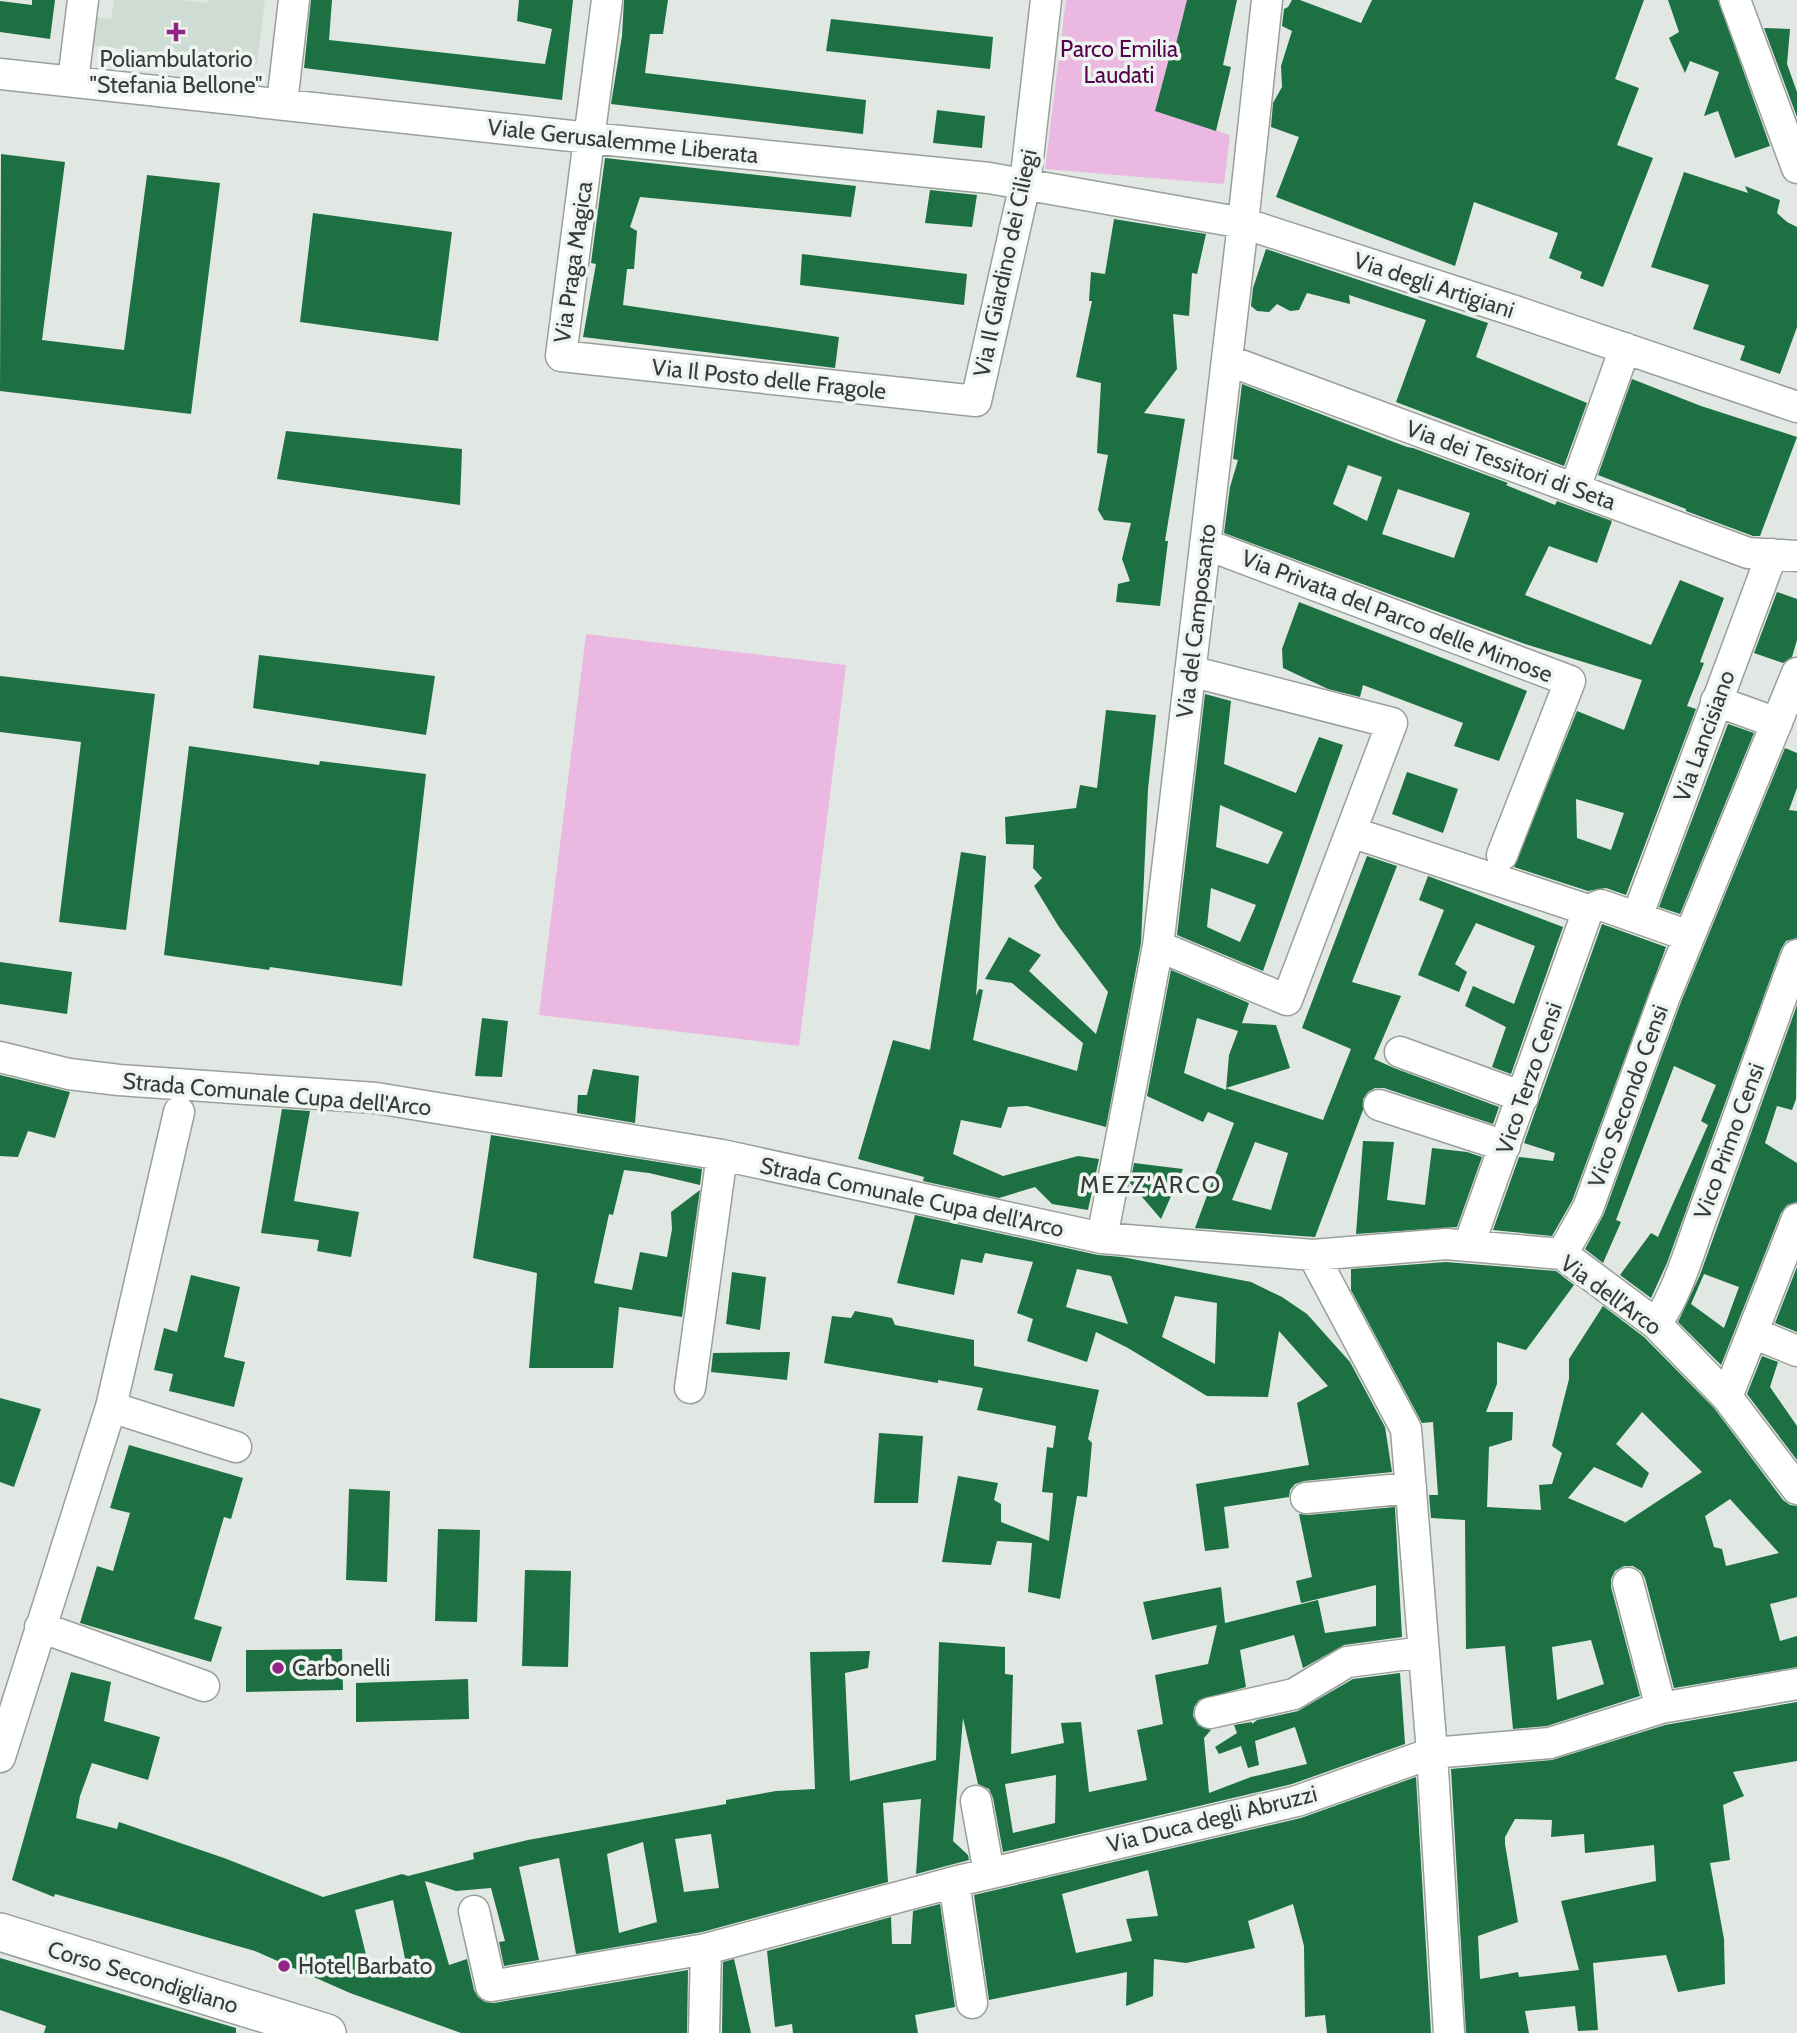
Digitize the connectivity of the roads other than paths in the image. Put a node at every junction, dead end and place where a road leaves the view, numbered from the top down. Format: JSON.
{"nodes":[{"id":1,"x":83,"y":0,"type":"edge"},
{"id":2,"x":294,"y":0,"type":"edge"},
{"id":3,"x":607,"y":0,"type":"edge"},
{"id":4,"x":1046,"y":0,"type":"edge"},
{"id":5,"x":1267,"y":0,"type":"edge"},
{"id":6,"x":1735,"y":0,"type":"edge"},
{"id":7,"x":0,"y":74,"type":"edge"},
{"id":8,"x":73,"y":81,"type":"junction"},
{"id":9,"x":282,"y":103,"type":"junction"},
{"id":10,"x":590,"y":138,"type":"junction"},
{"id":11,"x":1797,"y":168,"type":"edge"},
{"id":12,"x":1025,"y":184,"type":"junction"},
{"id":13,"x":1243,"y":223,"type":"junction"},
{"id":14,"x":1625,"y":348,"type":"junction"},
{"id":15,"x":561,"y":356,"type":"joint"},
{"id":16,"x":1227,"y":360,"type":"junction"},
{"id":17,"x":976,"y":401,"type":"joint"},
{"id":18,"x":1797,"y":407,"type":"edge"},
{"id":19,"x":1575,"y":488,"type":"junction"},
{"id":20,"x":1205,"y":544,"type":"junction"},
{"id":21,"x":1784,"y":555,"type":"edge"},
{"id":22,"x":1190,"y":671,"type":"junction"},
{"id":23,"x":1797,"y":673,"type":"edge"},
{"id":24,"x":1716,"y":701,"type":"junction"},
{"id":25,"x":1777,"y":723,"type":"junction"},
{"id":26,"x":1351,"y":832,"type":"junction"},
{"id":27,"x":1502,"y":855,"type":"dead end"},
{"id":28,"x":1588,"y":910,"type":"junction"},
{"id":29,"x":1637,"y":918,"type":"junction"},
{"id":30,"x":1689,"y":936,"type":"junction"},
{"id":31,"x":1158,"y":946,"type":"junction"},
{"id":32,"x":1797,"y":955,"type":"edge"},
{"id":33,"x":1400,"y":1052,"type":"dead end"},
{"id":34,"x":0,"y":1057,"type":"edge"},
{"id":35,"x":1522,"y":1097,"type":"junction"},
{"id":36,"x":1379,"y":1105,"type":"dead end"},
{"id":37,"x":179,"y":1112,"type":"dead end"},
{"id":38,"x":1505,"y":1146,"type":"junction"},
{"id":39,"x":722,"y":1156,"type":"junction"},
{"id":40,"x":1797,"y":1219,"type":"edge"},
{"id":41,"x":1102,"y":1238,"type":"junction"},
{"id":42,"x":1469,"y":1245,"type":"junction"},
{"id":43,"x":1562,"y":1254,"type":"junction"},
{"id":44,"x":1313,"y":1255,"type":"junction"},
{"id":45,"x":1656,"y":1324,"type":"junction"},
{"id":46,"x":1753,"y":1333,"type":"junction"},
{"id":47,"x":1797,"y":1351,"type":"edge"},
{"id":48,"x":690,"y":1388,"type":"dead end"},
{"id":49,"x":1727,"y":1397,"type":"junction"},
{"id":50,"x":111,"y":1407,"type":"junction"},
{"id":51,"x":236,"y":1447,"type":"dead end"},
{"id":52,"x":1410,"y":1488,"type":"junction"},
{"id":53,"x":1797,"y":1489,"type":"edge"},
{"id":54,"x":1306,"y":1498,"type":"dead end"},
{"id":55,"x":1628,"y":1583,"type":"dead end"},
{"id":56,"x":40,"y":1627,"type":"junction"},
{"id":57,"x":1424,"y":1652,"type":"junction"},
{"id":58,"x":1797,"y":1684,"type":"edge"},
{"id":59,"x":204,"y":1686,"type":"dead end"},
{"id":60,"x":1661,"y":1708,"type":"junction"},
{"id":61,"x":1210,"y":1713,"type":"dead end"},
{"id":62,"x":1432,"y":1753,"type":"junction"},
{"id":63,"x":0,"y":1757,"type":"edge"},
{"id":64,"x":976,"y":1801,"type":"dead end"},
{"id":65,"x":989,"y":1873,"type":"junction"},
{"id":66,"x":954,"y":1882,"type":"junction"},
{"id":67,"x":474,"y":1910,"type":"dead end"},
{"id":68,"x":0,"y":1932,"type":"edge"},
{"id":69,"x":706,"y":1948,"type":"junction"},
{"id":70,"x":972,"y":2003,"type":"dead end"},
{"id":71,"x":327,"y":2033,"type":"edge"},
{"id":72,"x":704,"y":2033,"type":"edge"},
{"id":73,"x":1449,"y":2033,"type":"edge"}],
"edges":[{"from":1,"to":8,"type":"street"},
{"from":2,"to":9,"type":"street"},
{"from":3,"to":10,"type":"street","name":"Via Praga Magica"},
{"from":4,"to":12,"type":"street","name":"Via Il Giardino dei Ciliegi"},
{"from":5,"to":13,"type":"street","name":"Via del Camposanto"},
{"from":6,"to":11,"type":"street"},
{"from":7,"to":8,"type":"street","name":"Viale Gerusalemme Liberata"},
{"from":8,"to":9,"type":"street","name":"Viale Gerusalemme Liberata"},
{"from":9,"to":10,"type":"street","name":"Viale Gerusalemme Liberata"},
{"from":10,"to":12,"type":"street","name":"Viale Gerusalemme Liberata"},
{"from":10,"to":15,"type":"street","name":"Via Praga Magica"},
{"from":12,"to":13,"type":"street","name":"Viale Gerusalemme Liberata"},
{"from":12,"to":17,"type":"street","name":"Via Il Giardino dei Ciliegi"},
{"from":13,"to":14,"type":"street","name":"Via degli Artigiani"},
{"from":13,"to":16,"type":"street","name":"Via del Camposanto"},
{"from":14,"to":18,"type":"street","name":"Via degli Artigiani"},
{"from":14,"to":19,"type":"street"},
{"from":15,"to":17,"type":"street","name":"Via Il Posto delle Fragole"},
{"from":16,"to":19,"type":"street","name":"Via dei Tessitori di Seta"},
{"from":16,"to":20,"type":"street","name":"Via del Camposanto"},
{"from":19,"to":21,"type":"street","name":"Via dei Tessitori di Seta"},
{"from":20,"to":22,"type":"street","name":"Via del Camposanto"},
{"from":20,"to":27,"type":"street","name":"Via Privata del Parco delle Mimose"},
{"from":21,"to":24,"type":"street","name":"Via Lancisiano"},
{"from":22,"to":26,"type":"street"},
{"from":22,"to":31,"type":"street","name":"Via del Camposanto"},
{"from":23,"to":25,"type":"street","name":"Vico Secondo Censi"},
{"from":24,"to":25,"type":"street"},
{"from":24,"to":29,"type":"street","name":"Via Lancisiano"},
{"from":25,"to":30,"type":"street","name":"Vico Secondo Censi"},
{"from":26,"to":28,"type":"street"},
{"from":26,"to":31,"type":"street"},
{"from":28,"to":29,"type":"street"},
{"from":28,"to":35,"type":"street","name":"Vico Terzo Censi"},
{"from":29,"to":30,"type":"street"},
{"from":30,"to":43,"type":"street","name":"Vico Secondo Censi"},
{"from":31,"to":41,"type":"street","name":"Via del Camposanto"},
{"from":32,"to":45,"type":"street","name":"Vico Primo Censi"},
{"from":33,"to":35,"type":"street"},
{"from":34,"to":39,"type":"street","name":"Strada Comunale Cupa dell'Arco"},
{"from":35,"to":38,"type":"street","name":"Vico Terzo Censi"},
{"from":36,"to":38,"type":"street"},
{"from":37,"to":50,"type":"street"},
{"from":38,"to":42,"type":"street","name":"Vico Terzo Censi"},
{"from":39,"to":41,"type":"street","name":"Strada Comunale Cupa dell'Arco"},
{"from":39,"to":48,"type":"street"},
{"from":40,"to":46,"type":"street"},
{"from":41,"to":44,"type":"street","name":"Strada Comunale Cupa dell'Arco"},
{"from":42,"to":43,"type":"street","name":"Via dell'Arco"},
{"from":42,"to":44,"type":"street","name":"Via dell'Arco"},
{"from":43,"to":45,"type":"street","name":"Via dell'Arco"},
{"from":44,"to":52,"type":"street"},
{"from":45,"to":49,"type":"street","name":"Via dell'Arco"},
{"from":46,"to":47,"type":"street"},
{"from":46,"to":49,"type":"street"},
{"from":49,"to":53,"type":"street","name":"Via dell'Arco"},
{"from":50,"to":51,"type":"street"},
{"from":50,"to":56,"type":"street"},
{"from":52,"to":54,"type":"street"},
{"from":52,"to":57,"type":"street"},
{"from":55,"to":60,"type":"street"},
{"from":56,"to":59,"type":"street"},
{"from":56,"to":63,"type":"street"},
{"from":57,"to":61,"type":"street"},
{"from":57,"to":62,"type":"street"},
{"from":58,"to":60,"type":"street","name":"Via Duca degli Abruzzi"},
{"from":60,"to":62,"type":"street","name":"Via Duca degli Abruzzi"},
{"from":62,"to":65,"type":"street","name":"Via Duca degli Abruzzi"},
{"from":62,"to":73,"type":"street"},
{"from":64,"to":65,"type":"street"},
{"from":65,"to":66,"type":"street","name":"Via Duca degli Abruzzi"},
{"from":66,"to":69,"type":"street","name":"Via Duca degli Abruzzi"},
{"from":66,"to":70,"type":"street"},
{"from":67,"to":69,"type":"street","name":"Via Duca degli Abruzzi"},
{"from":68,"to":71,"type":"main road","name":"Corso Secondigliano"},
{"from":69,"to":72,"type":"street"}]}
